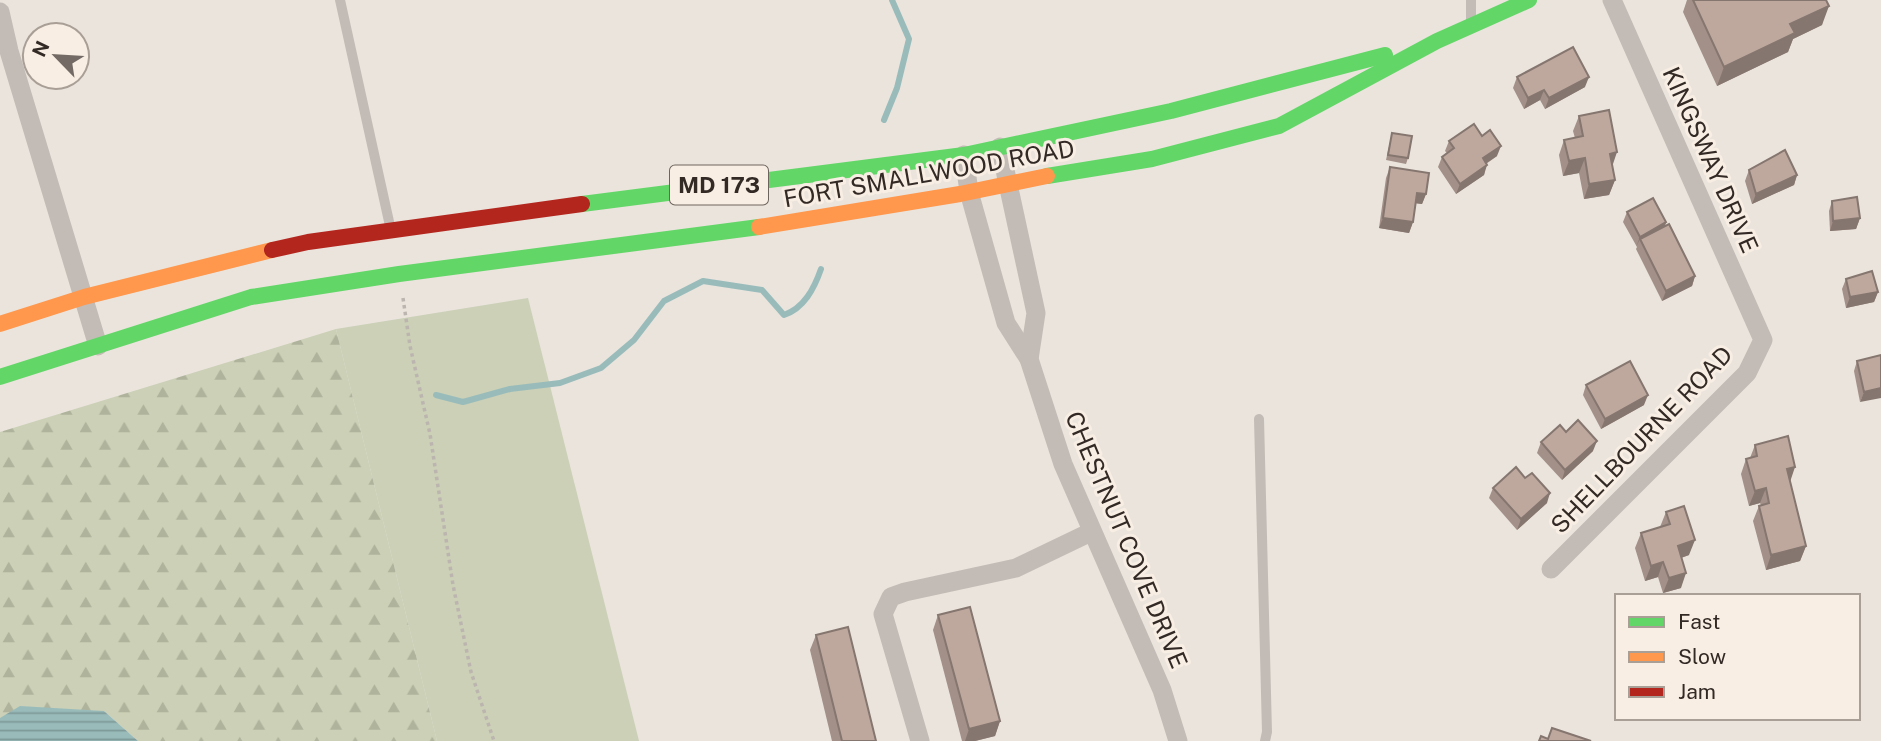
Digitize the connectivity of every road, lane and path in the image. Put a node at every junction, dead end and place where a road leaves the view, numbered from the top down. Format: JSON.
{"nodes":[{"id":1,"x":340,"y":0,"type":"edge"},
{"id":2,"x":1471,"y":0,"type":"edge"},
{"id":3,"x":1529,"y":0,"type":"edge"},
{"id":4,"x":1612,"y":0,"type":"edge"},
{"id":5,"x":0,"y":12,"type":"edge"},
{"id":6,"x":1471,"y":26,"type":"junction"},
{"id":7,"x":1437,"y":41,"type":"junction"},
{"id":8,"x":1000,"y":147,"type":"junction"},
{"id":9,"x":964,"y":155,"type":"junction"},
{"id":10,"x":1007,"y":183,"type":"junction"},
{"id":11,"x":970,"y":192,"type":"junction"},
{"id":12,"x":391,"y":230,"type":"junction"},
{"id":13,"x":399,"y":274,"type":"junction"},
{"id":14,"x":84,"y":297,"type":"junction"},
{"id":15,"x":0,"y":324,"type":"edge"},
{"id":16,"x":1763,"y":340,"type":"joint"},
{"id":17,"x":98,"y":346,"type":"junction"},
{"id":18,"x":1029,"y":359,"type":"junction"},
{"id":19,"x":0,"y":376,"type":"edge"},
{"id":20,"x":1259,"y":419,"type":"dead end"},
{"id":21,"x":1091,"y":532,"type":"junction"},
{"id":22,"x":1551,"y":569,"type":"dead end"},
{"id":23,"x":494,"y":741,"type":"edge"},
{"id":24,"x":920,"y":741,"type":"edge"},
{"id":25,"x":1178,"y":741,"type":"edge"},
{"id":26,"x":1265,"y":741,"type":"edge"}],
"edges":[{"from":1,"to":12,"type":"lane"},
{"from":2,"to":6,"type":"lane"},
{"from":3,"to":6,"type":"main road","name":"FORT SMALLWOOD ROAD","number":"MD 173"},
{"from":4,"to":16,"type":"street","name":"KINGSWAY DRIVE"},
{"from":5,"to":14,"type":"street"},
{"from":6,"to":7,"type":"main road","name":"FORT SMALLWOOD ROAD","number":"MD 173"},
{"from":7,"to":8,"type":"main road","name":"FORT SMALLWOOD ROAD","number":"MD 173"},
{"from":7,"to":10,"type":"main road","name":"FORT SMALLWOOD ROAD","number":"MD 173"},
{"from":8,"to":9,"type":"main road","name":"FORT SMALLWOOD ROAD","number":"MD 173"},
{"from":8,"to":10,"type":"street","name":"CHESTNUT COVE DRIVE"},
{"from":9,"to":11,"type":"street","name":"CHESTNUT COVE DRIVE"},
{"from":9,"to":12,"type":"main road","name":"FORT SMALLWOOD ROAD","number":"MD 173"},
{"from":10,"to":11,"type":"main road","name":"FORT SMALLWOOD ROAD","number":"MD 173"},
{"from":10,"to":18,"type":"street","name":"CHESTNUT COVE DRIVE"},
{"from":11,"to":13,"type":"main road","name":"FORT SMALLWOOD ROAD","number":"MD 173"},
{"from":11,"to":18,"type":"street","name":"CHESTNUT COVE DRIVE"},
{"from":12,"to":14,"type":"main road","name":"FORT SMALLWOOD ROAD","number":"MD 173"},
{"from":13,"to":17,"type":"main road","name":"FORT SMALLWOOD ROAD","number":"MD 173"},
{"from":13,"to":23,"type":"path"},
{"from":14,"to":15,"type":"main road","name":"FORT SMALLWOOD ROAD","number":"MD 173"},
{"from":14,"to":17,"type":"street"},
{"from":16,"to":22,"type":"street","name":"SHELLBOURNE ROAD"},
{"from":17,"to":19,"type":"main road","name":"FORT SMALLWOOD ROAD","number":"MD 173"},
{"from":18,"to":21,"type":"street","name":"CHESTNUT COVE DRIVE"},
{"from":20,"to":26,"type":"lane"},
{"from":21,"to":24,"type":"street"},
{"from":21,"to":25,"type":"street","name":"CHESTNUT COVE DRIVE"}]}
